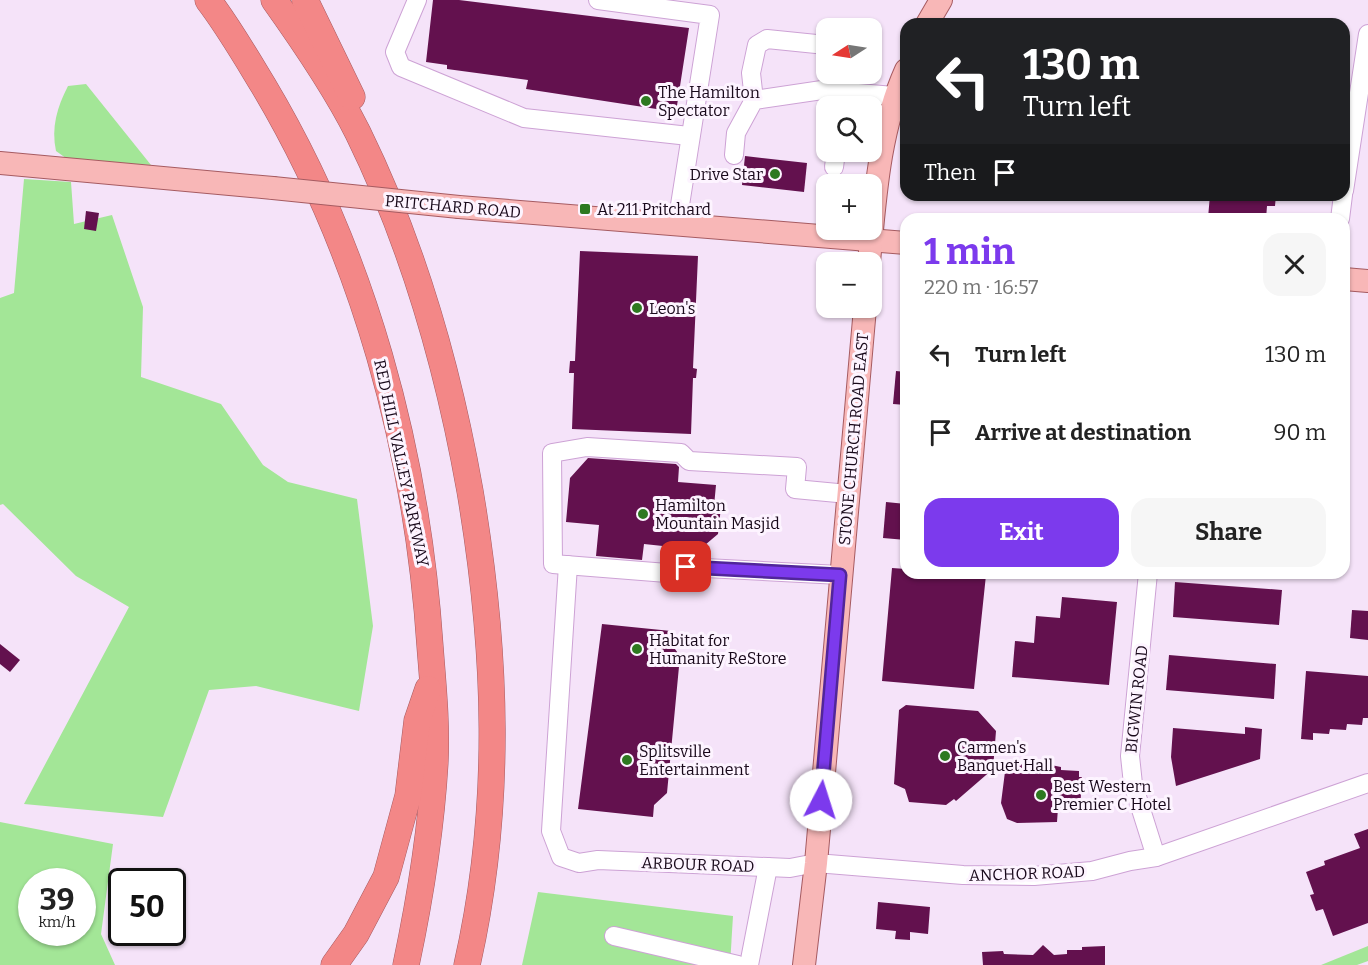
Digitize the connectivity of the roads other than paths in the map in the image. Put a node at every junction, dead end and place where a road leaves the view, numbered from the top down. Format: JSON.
{"nodes":[{"id":1,"x":208,"y":0,"type":"edge"},
{"id":2,"x":274,"y":0,"type":"edge"},
{"id":3,"x":305,"y":0,"type":"edge"},
{"id":4,"x":417,"y":0,"type":"edge"},
{"id":5,"x":598,"y":0,"type":"edge"},
{"id":6,"x":941,"y":0,"type":"edge"},
{"id":7,"x":930,"y":18,"type":"edge"},
{"id":8,"x":1368,"y":34,"type":"edge"},
{"id":9,"x":816,"y":44,"type":"edge"},
{"id":10,"x":900,"y":83,"type":"edge"},
{"id":11,"x":835,"y":96,"type":"edge"},
{"id":12,"x":894,"y":96,"type":"junction"},
{"id":13,"x":882,"y":97,"type":"edge"},
{"id":14,"x":754,"y":100,"type":"junction"},
{"id":15,"x":358,"y":132,"type":"junction"},
{"id":16,"x":689,"y":136,"type":"junction"},
{"id":17,"x":1350,"y":153,"type":"edge"},
{"id":18,"x":734,"y":155,"type":"dead end"},
{"id":19,"x":0,"y":163,"type":"edge"},
{"id":20,"x":879,"y":174,"type":"edge"},
{"id":21,"x":677,"y":224,"type":"junction"},
{"id":22,"x":816,"y":235,"type":"edge"},
{"id":23,"x":871,"y":240,"type":"joint"},
{"id":24,"x":900,"y":242,"type":"edge"},
{"id":25,"x":870,"y":252,"type":"edge"},
{"id":26,"x":1350,"y":280,"type":"edge"},
{"id":27,"x":1368,"y":281,"type":"edge"},
{"id":28,"x":864,"y":318,"type":"edge"},
{"id":29,"x":848,"y":494,"type":"junction"},
{"id":30,"x":568,"y":565,"type":"junction"},
{"id":31,"x":840,"y":575,"type":"junction"},
{"id":32,"x":1147,"y":579,"type":"edge"},
{"id":33,"x":432,"y":675,"type":"junction"},
{"id":34,"x":1368,"y":783,"type":"edge"},
{"id":35,"x":1156,"y":857,"type":"junction"},
{"id":36,"x":816,"y":864,"type":"junction"},
{"id":37,"x":768,"y":867,"type":"junction"},
{"id":38,"x":614,"y":936,"type":"dead end"},
{"id":39,"x":334,"y":965,"type":"edge"},
{"id":40,"x":406,"y":965,"type":"edge"},
{"id":41,"x":467,"y":965,"type":"edge"},
{"id":42,"x":738,"y":965,"type":"edge"},
{"id":43,"x":750,"y":965,"type":"edge"},
{"id":44,"x":804,"y":965,"type":"edge"}],
"edges":[{"from":1,"to":33,"type":"highway","name":"RED HILL VALLEY PARKWAY"},
{"from":2,"to":15,"type":"highway"},
{"from":3,"to":15,"type":"highway"},
{"from":4,"to":16,"type":"street"},
{"from":5,"to":16,"type":"street"},
{"from":6,"to":7,"type":"main road"},
{"from":8,"to":17,"type":"street"},
{"from":9,"to":14,"type":"street"},
{"from":10,"to":12,"type":"main road"},
{"from":11,"to":14,"type":"street"},
{"from":12,"to":13,"type":"street"},
{"from":12,"to":20,"type":"main road"},
{"from":14,"to":18,"type":"street"},
{"from":15,"to":41,"type":"highway"},
{"from":16,"to":21,"type":"street"},
{"from":19,"to":21,"type":"main road","name":"PRITCHARD ROAD","bridge":true},
{"from":21,"to":22,"type":"main road","name":"PRITCHARD ROAD"},
{"from":23,"to":24,"type":"main road","name":"PRITCHARD ROAD"},
{"from":23,"to":25,"type":"main road"},
{"from":26,"to":27,"type":"main road"},
{"from":28,"to":29,"type":"main road","name":"STONE CHURCH ROAD EAST"},
{"from":29,"to":30,"type":"street"},
{"from":29,"to":31,"type":"main road","name":"STONE CHURCH ROAD EAST"},
{"from":30,"to":31,"type":"street"},
{"from":30,"to":37,"type":"street","name":"ARBOUR ROAD"},
{"from":31,"to":36,"type":"main road","name":"STONE CHURCH ROAD EAST"},
{"from":32,"to":35,"type":"street","name":"BIGWIN ROAD"},
{"from":33,"to":39,"type":"highway"},
{"from":33,"to":40,"type":"highway","name":"RED HILL VALLEY PARKWAY"},
{"from":34,"to":35,"type":"street","name":"ANCHOR ROAD"},
{"from":35,"to":36,"type":"street","name":"ANCHOR ROAD"},
{"from":36,"to":37,"type":"street","name":"ARBOUR ROAD"},
{"from":36,"to":44,"type":"main road","name":"STONE CHURCH ROAD EAST"},
{"from":37,"to":43,"type":"street"},
{"from":38,"to":42,"type":"street"}]}
